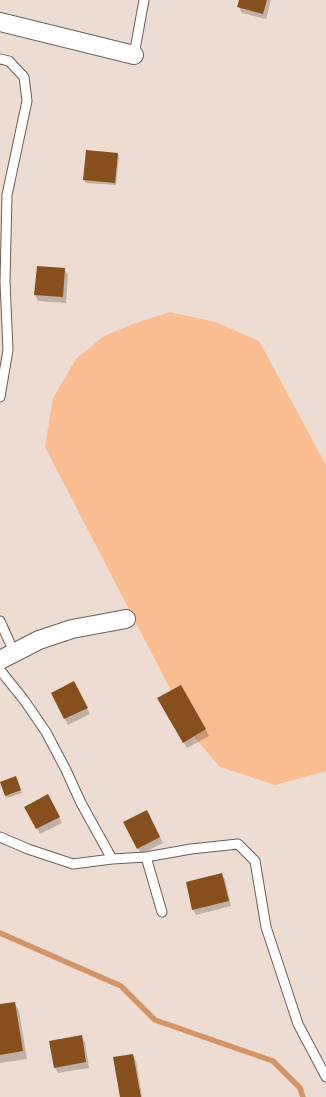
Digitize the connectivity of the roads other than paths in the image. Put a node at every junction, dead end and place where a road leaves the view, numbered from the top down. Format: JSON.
{"nodes":[{"id":1,"x":144,"y":0,"type":"edge"},
{"id":2,"x":0,"y":22,"type":"edge"},
{"id":3,"x":134,"y":55,"type":"joint"},
{"id":4,"x":0,"y":59,"type":"edge"},
{"id":5,"x":4,"y":322,"type":"edge"},
{"id":6,"x":0,"y":397,"type":"edge"},
{"id":7,"x":126,"y":619,"type":"dead end"},
{"id":8,"x":0,"y":621,"type":"edge"},
{"id":9,"x":7,"y":656,"type":"edge"},
{"id":10,"x":0,"y":670,"type":"edge"},
{"id":11,"x":0,"y":837,"type":"edge"},
{"id":12,"x":146,"y":857,"type":"junction"},
{"id":13,"x":112,"y":859,"type":"junction"},
{"id":14,"x":162,"y":912,"type":"dead end"},
{"id":15,"x":326,"y":1077,"type":"edge"}],
"edges":[{"from":1,"to":3,"type":"lane"},
{"from":2,"to":3,"type":"street"},
{"from":4,"to":5,"type":"lane"},
{"from":5,"to":6,"type":"lane"},
{"from":7,"to":9,"type":"street"},
{"from":8,"to":9,"type":"lane"},
{"from":10,"to":13,"type":"lane"},
{"from":11,"to":13,"type":"lane"},
{"from":12,"to":13,"type":"lane"},
{"from":12,"to":14,"type":"lane"},
{"from":12,"to":15,"type":"lane"}]}
